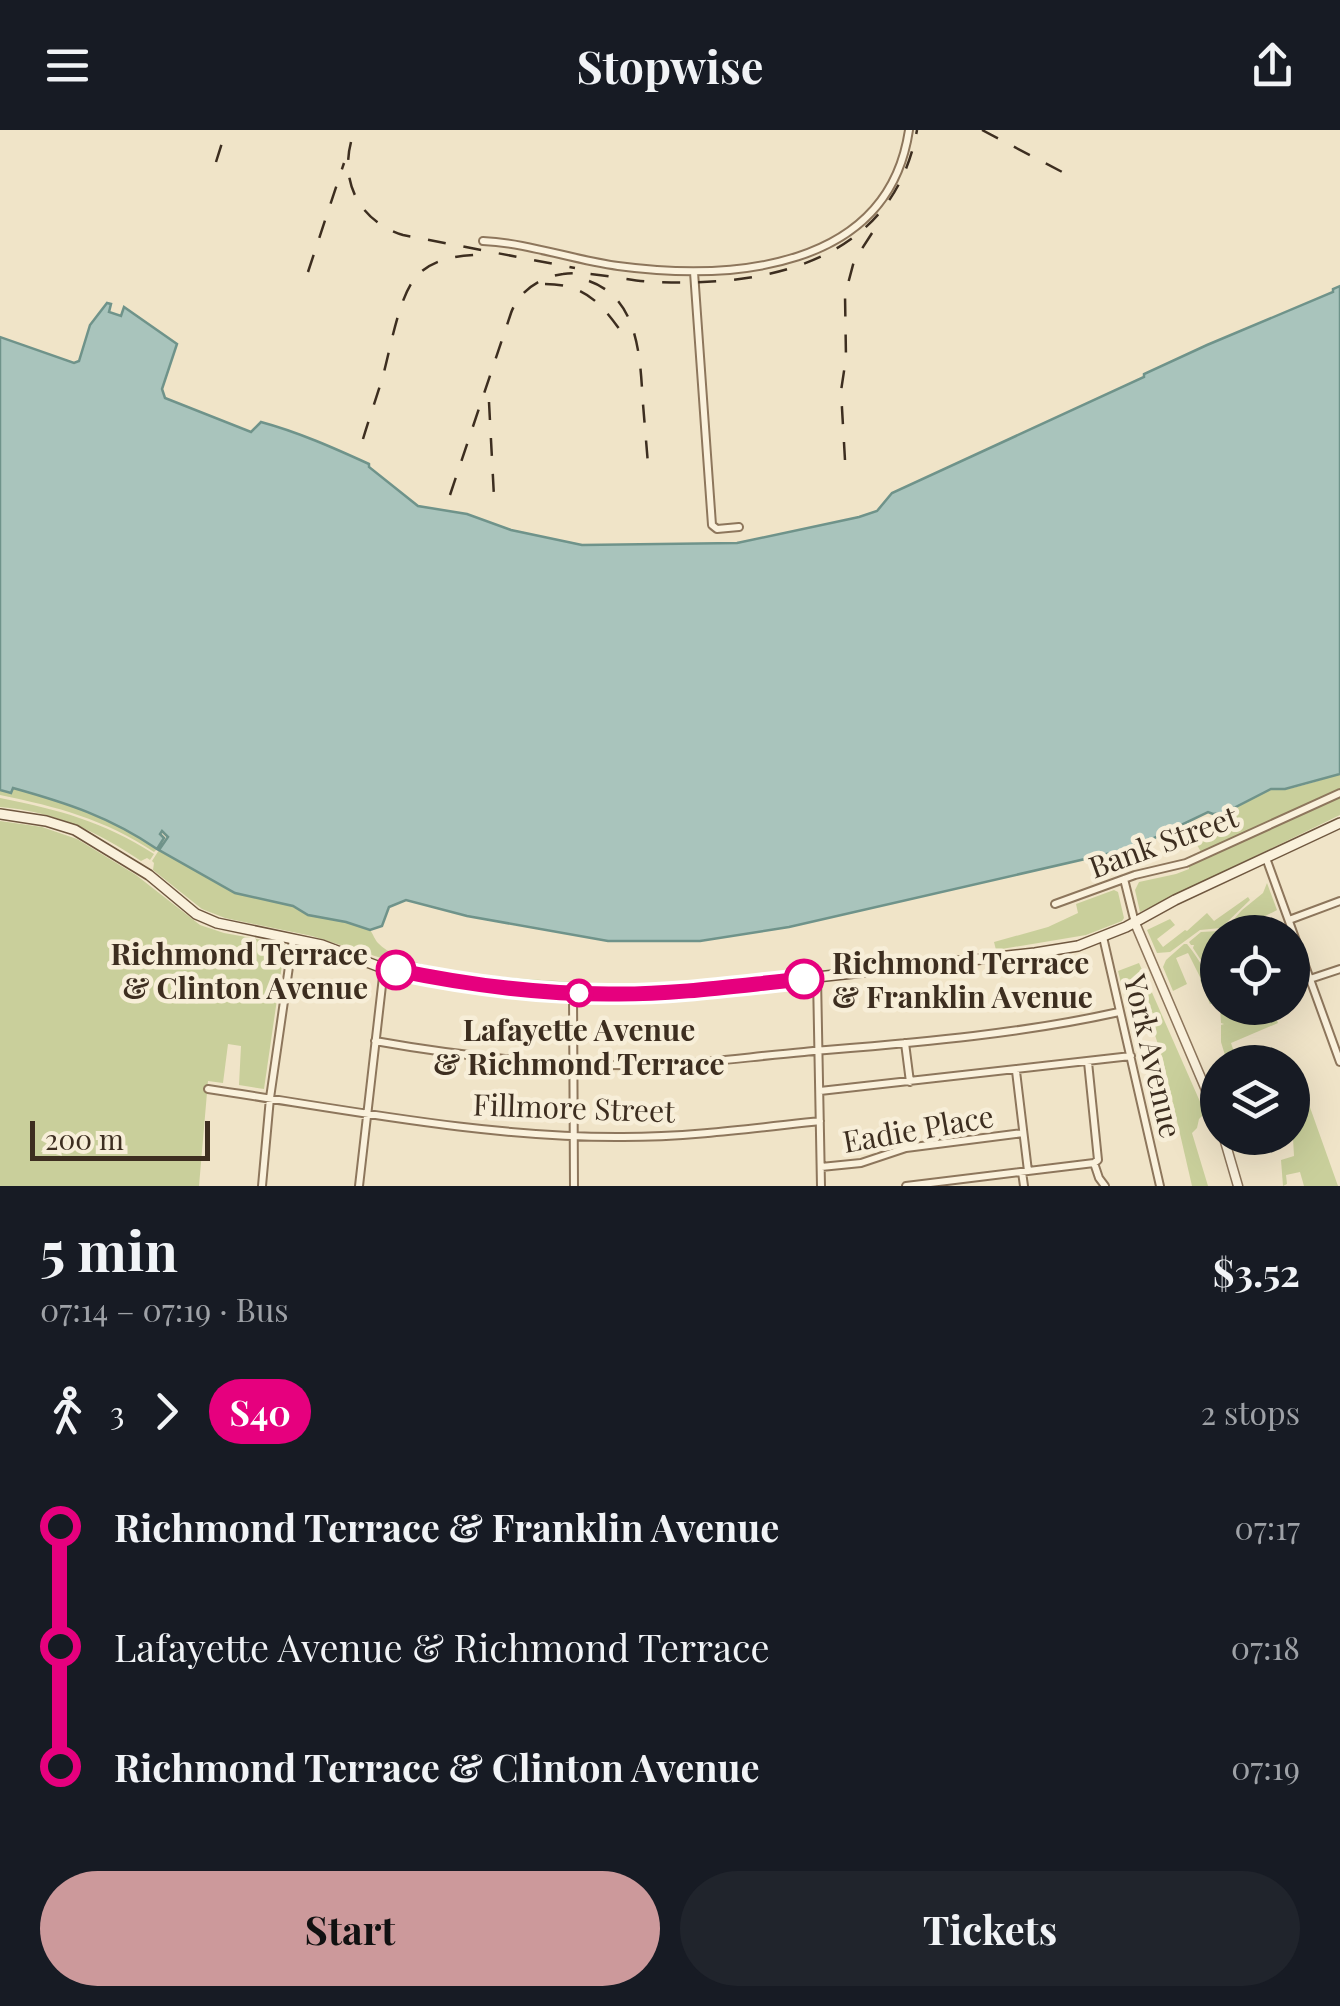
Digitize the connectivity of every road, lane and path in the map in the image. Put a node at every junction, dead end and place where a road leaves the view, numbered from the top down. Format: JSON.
{"nodes":[{"id":1,"x":908,"y":130,"type":"edge"},
{"id":2,"x":482,"y":241,"type":"dead end"},
{"id":3,"x":694,"y":272,"type":"junction"},
{"id":4,"x":739,"y":527,"type":"dead end"},
{"id":5,"x":1340,"y":793,"type":"edge"},
{"id":6,"x":0,"y":814,"type":"edge"},
{"id":7,"x":1338,"y":824,"type":"edge"},
{"id":8,"x":1266,"y":858,"type":"junction"},
{"id":9,"x":1124,"y":879,"type":"junction"},
{"id":10,"x":1340,"y":902,"type":"edge"},
{"id":11,"x":1055,"y":904,"type":"dead end"},
{"id":12,"x":1287,"y":915,"type":"edge"},
{"id":13,"x":1303,"y":915,"type":"edge"},
{"id":14,"x":1135,"y":923,"type":"junction"},
{"id":15,"x":1103,"y":937,"type":"junction"},
{"id":16,"x":293,"y":938,"type":"junction"},
{"id":17,"x":384,"y":968,"type":"junction"},
{"id":18,"x":1340,"y":969,"type":"edge"},
{"id":19,"x":817,"y":977,"type":"junction"},
{"id":20,"x":1310,"y":979,"type":"joint"},
{"id":21,"x":573,"y":993,"type":"junction"},
{"id":22,"x":1120,"y":1012,"type":"junction"},
{"id":23,"x":375,"y":1040,"type":"junction"},
{"id":24,"x":905,"y":1042,"type":"junction"},
{"id":25,"x":1338,"y":1048,"type":"edge"},
{"id":26,"x":820,"y":1052,"type":"junction"},
{"id":27,"x":1131,"y":1056,"type":"junction"},
{"id":28,"x":1088,"y":1062,"type":"junction"},
{"id":29,"x":1340,"y":1062,"type":"edge"},
{"id":30,"x":573,"y":1064,"type":"junction"},
{"id":31,"x":1016,"y":1070,"type":"junction"},
{"id":32,"x":1200,"y":1076,"type":"edge"},
{"id":33,"x":910,"y":1082,"type":"junction"},
{"id":34,"x":208,"y":1089,"type":"dead end"},
{"id":35,"x":820,"y":1091,"type":"junction"},
{"id":36,"x":270,"y":1098,"type":"junction"},
{"id":37,"x":366,"y":1113,"type":"junction"},
{"id":38,"x":820,"y":1121,"type":"junction"},
{"id":39,"x":1023,"y":1133,"type":"junction"},
{"id":40,"x":574,"y":1136,"type":"junction"},
{"id":41,"x":1229,"y":1155,"type":"edge"},
{"id":42,"x":1096,"y":1162,"type":"junction"},
{"id":43,"x":821,"y":1167,"type":"junction"},
{"id":44,"x":1025,"y":1171,"type":"junction"},
{"id":45,"x":262,"y":1186,"type":"edge"},
{"id":46,"x":359,"y":1186,"type":"edge"},
{"id":47,"x":574,"y":1186,"type":"edge"},
{"id":48,"x":821,"y":1186,"type":"edge"},
{"id":49,"x":911,"y":1186,"type":"edge"},
{"id":50,"x":1024,"y":1186,"type":"edge"},
{"id":51,"x":1106,"y":1186,"type":"edge"},
{"id":52,"x":1160,"y":1186,"type":"edge"},
{"id":53,"x":1238,"y":1186,"type":"edge"}],
"edges":[{"from":1,"to":3,"type":"street"},
{"from":2,"to":3,"type":"street"},
{"from":3,"to":4,"type":"street"},
{"from":5,"to":9,"type":"street","name":"Bank Street"},
{"from":6,"to":16,"type":"main road"},
{"from":7,"to":8,"type":"main road"},
{"from":8,"to":12,"type":"street"},
{"from":8,"to":14,"type":"main road"},
{"from":9,"to":11,"type":"street","name":"Bank Street"},
{"from":9,"to":14,"type":"street"},
{"from":10,"to":13,"type":"street"},
{"from":14,"to":15,"type":"main road"},
{"from":14,"to":32,"type":"street"},
{"from":15,"to":19,"type":"main road"},
{"from":15,"to":22,"type":"street","name":"York Avenue"},
{"from":16,"to":17,"type":"main road"},
{"from":16,"to":36,"type":"street"},
{"from":17,"to":21,"type":"main road"},
{"from":17,"to":23,"type":"street"},
{"from":18,"to":20,"type":"street"},
{"from":19,"to":21,"type":"main road"},
{"from":19,"to":26,"type":"street"},
{"from":20,"to":25,"type":"street"},
{"from":21,"to":30,"type":"street"},
{"from":22,"to":24,"type":"street"},
{"from":22,"to":27,"type":"street","name":"York Avenue"},
{"from":23,"to":30,"type":"street"},
{"from":23,"to":37,"type":"street"},
{"from":24,"to":26,"type":"street"},
{"from":24,"to":33,"type":"street"},
{"from":25,"to":29,"type":"street"},
{"from":26,"to":30,"type":"street"},
{"from":26,"to":35,"type":"street"},
{"from":27,"to":28,"type":"street"},
{"from":27,"to":52,"type":"street","name":"York Avenue"},
{"from":28,"to":31,"type":"street"},
{"from":28,"to":42,"type":"street"},
{"from":30,"to":40,"type":"street"},
{"from":31,"to":33,"type":"street"},
{"from":31,"to":39,"type":"street"},
{"from":33,"to":35,"type":"street"},
{"from":34,"to":36,"type":"street","name":"Fillmore Street"},
{"from":35,"to":38,"type":"street"},
{"from":36,"to":37,"type":"street","name":"Fillmore Street"},
{"from":36,"to":45,"type":"street"},
{"from":37,"to":40,"type":"street","name":"Fillmore Street"},
{"from":37,"to":46,"type":"street"},
{"from":38,"to":40,"type":"street","name":"Fillmore Street"},
{"from":38,"to":43,"type":"street"},
{"from":39,"to":43,"type":"street","name":"Eadie Place"},
{"from":39,"to":44,"type":"street"},
{"from":40,"to":47,"type":"street"},
{"from":41,"to":53,"type":"street"},
{"from":42,"to":44,"type":"street"},
{"from":42,"to":51,"type":"street"},
{"from":43,"to":48,"type":"street"},
{"from":44,"to":49,"type":"street"},
{"from":44,"to":50,"type":"street"}]}
